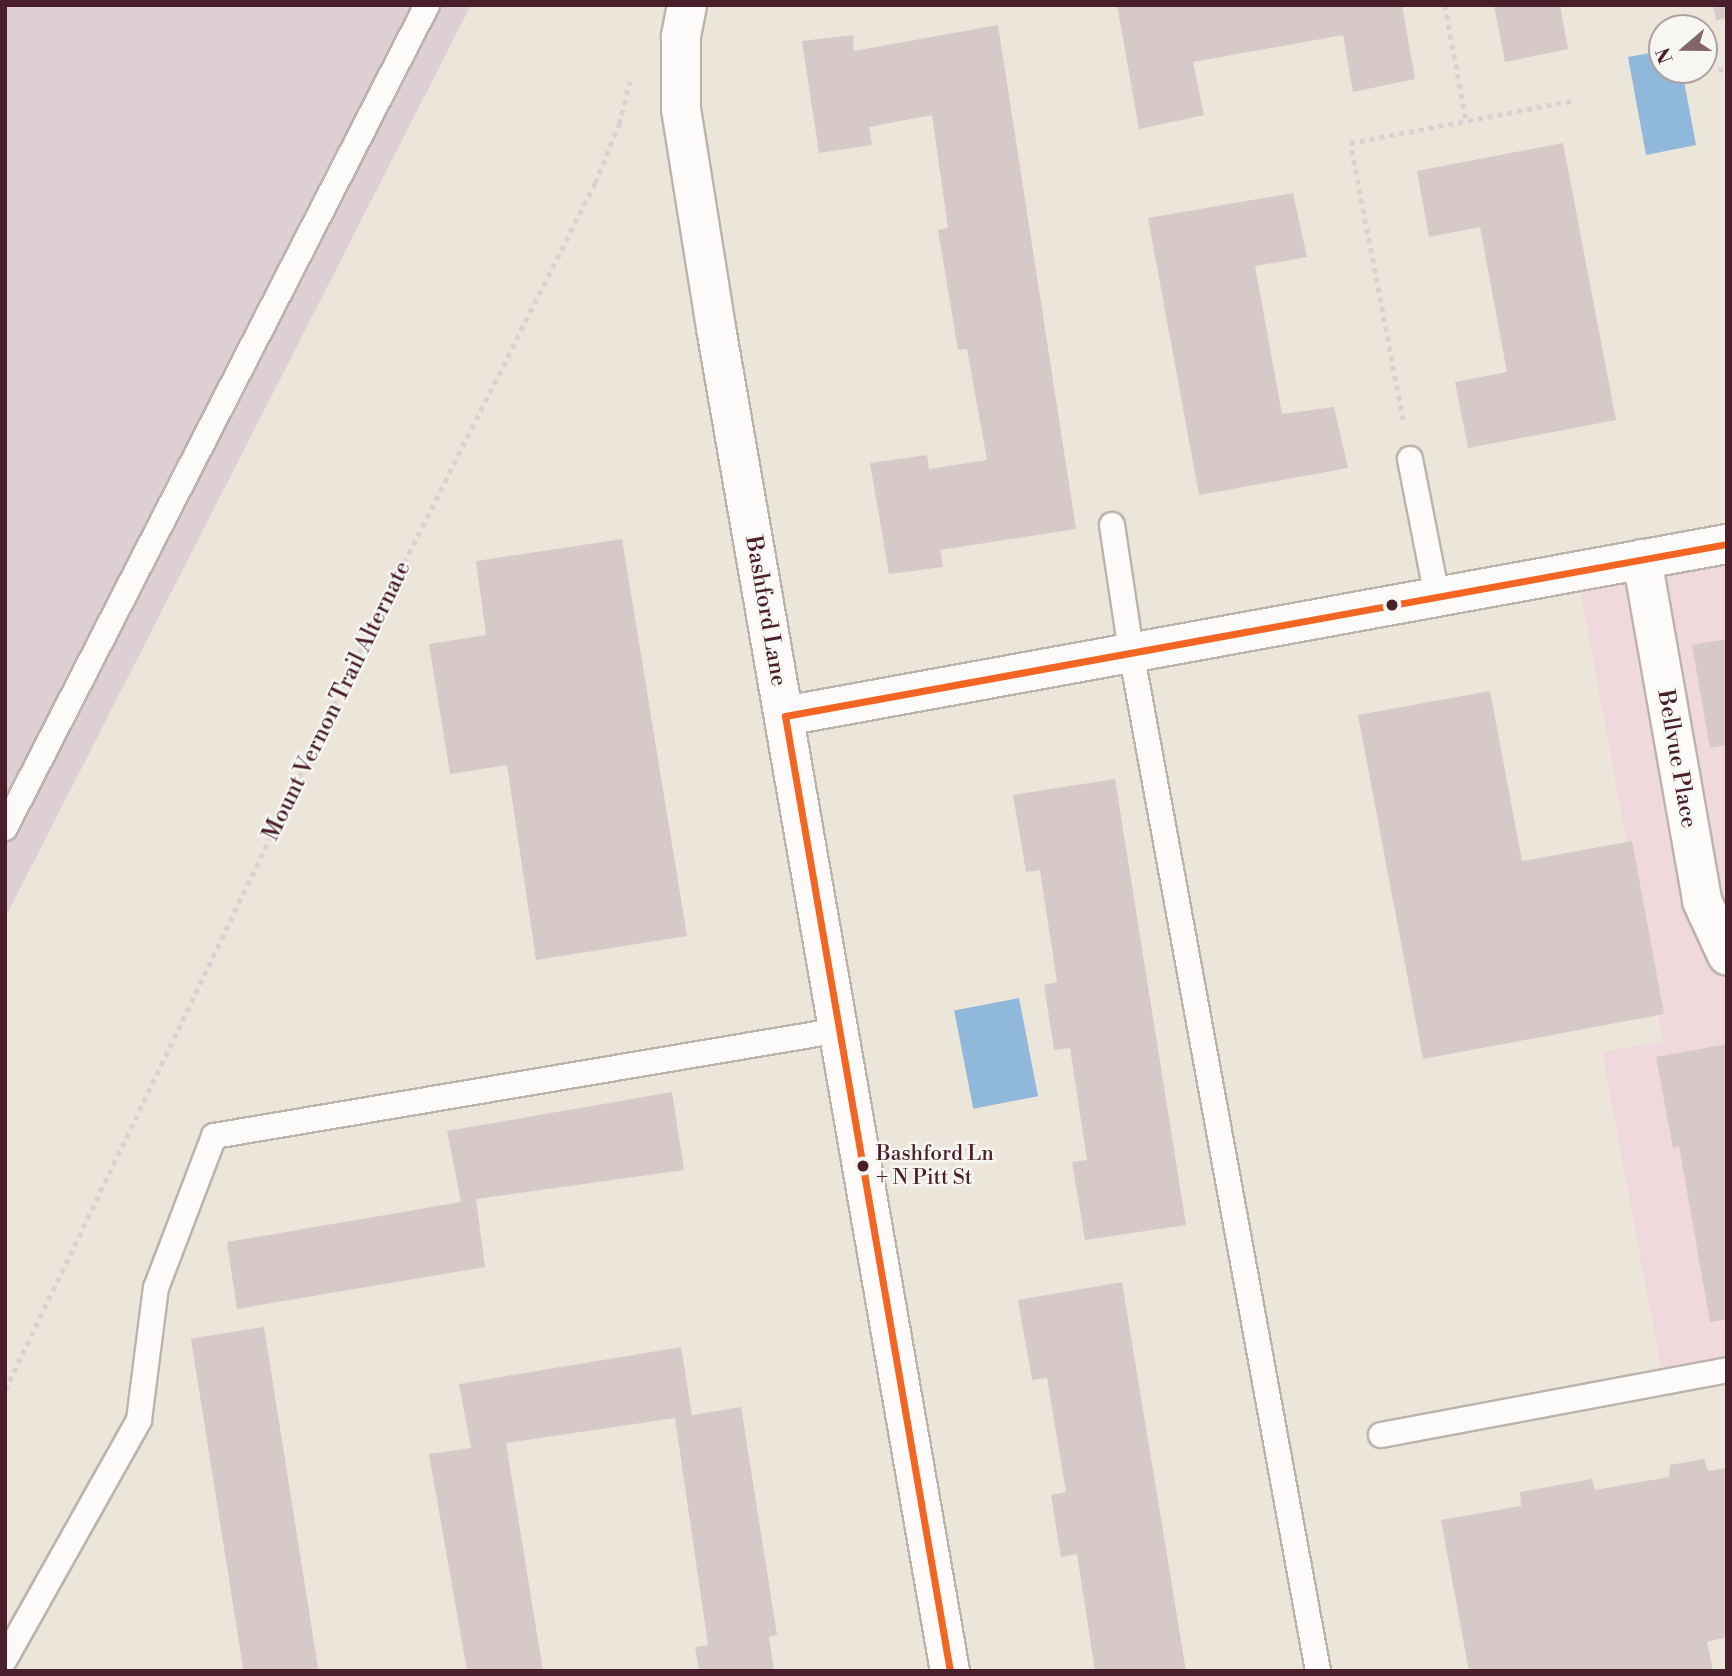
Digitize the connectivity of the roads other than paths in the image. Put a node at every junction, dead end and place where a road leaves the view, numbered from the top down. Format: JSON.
{"nodes":[{"id":1,"x":426,"y":5,"type":"edge"},
{"id":2,"x":687,"y":5,"type":"edge"},
{"id":3,"x":1410,"y":459,"type":"road end"},
{"id":4,"x":1112,"y":524,"type":"dead end"},
{"id":5,"x":1727,"y":544,"type":"edge"},
{"id":6,"x":1642,"y":559,"type":"junction"},
{"id":7,"x":1437,"y":597,"type":"junction"},
{"id":8,"x":1130,"y":651,"type":"junction"},
{"id":9,"x":785,"y":716,"type":"junction"},
{"id":10,"x":5,"y":828,"type":"edge"},
{"id":11,"x":1727,"y":954,"type":"edge"},
{"id":12,"x":840,"y":1030,"type":"junction"},
{"id":13,"x":1727,"y":1370,"type":"edge"},
{"id":14,"x":1381,"y":1434,"type":"dead end"},
{"id":15,"x":5,"y":1659,"type":"edge"},
{"id":16,"x":950,"y":1671,"type":"edge"},
{"id":17,"x":1318,"y":1671,"type":"edge"}],
"edges":[{"from":1,"to":10,"type":"lane"},
{"from":2,"to":9,"type":"street","name":"Bashford Lane"},
{"from":3,"to":7,"type":"lane"},
{"from":4,"to":8,"type":"lane"},
{"from":5,"to":6,"type":"street"},
{"from":6,"to":7,"type":"street"},
{"from":6,"to":11,"type":"street","name":"Bellvue Place"},
{"from":7,"to":8,"type":"street"},
{"from":8,"to":9,"type":"street"},
{"from":8,"to":17,"type":"lane"},
{"from":9,"to":12,"type":"street","name":"Bashford Lane"},
{"from":12,"to":15,"type":"lane"},
{"from":12,"to":16,"type":"street","name":"Bashford Lane"},
{"from":13,"to":14,"type":"lane"}]}
